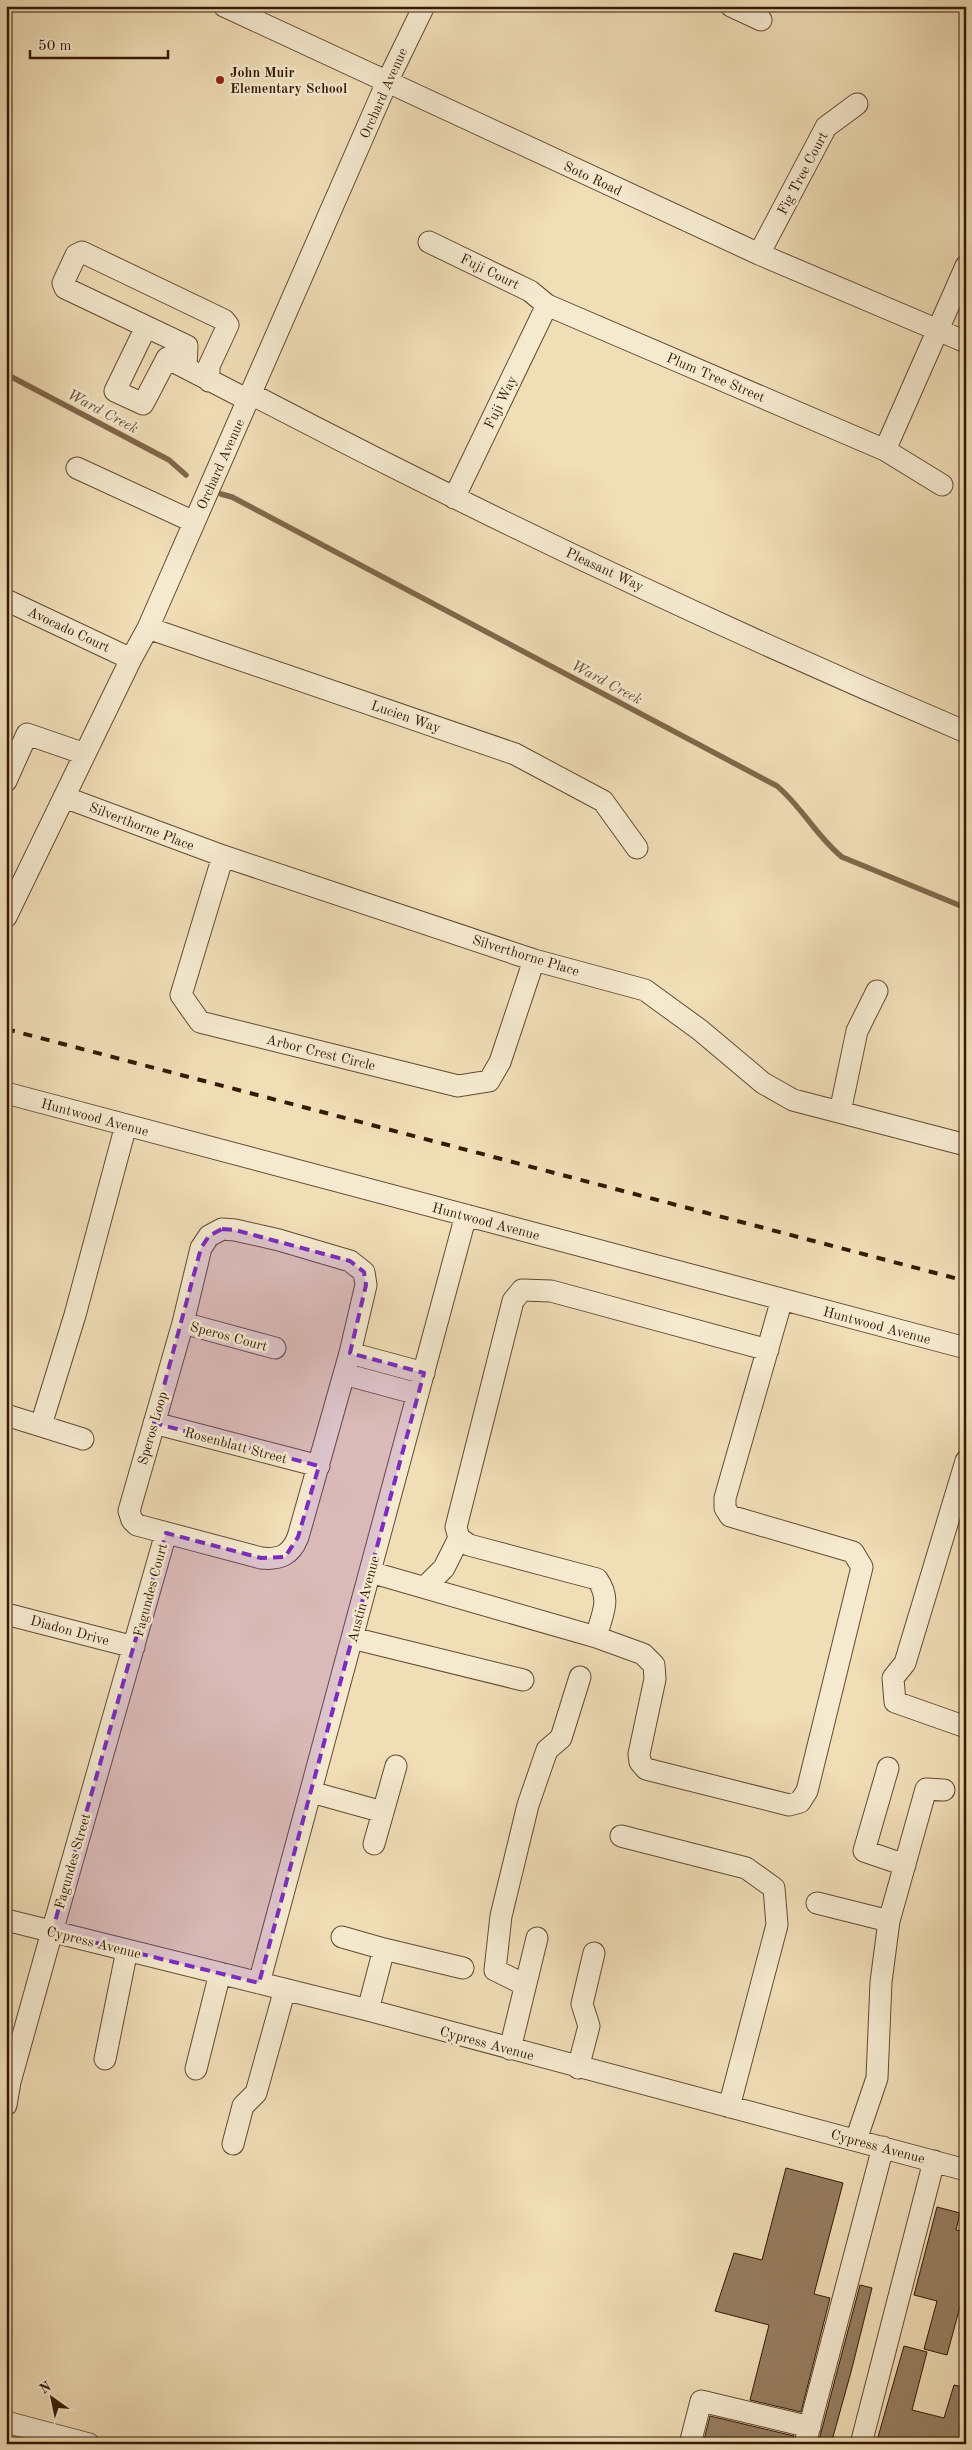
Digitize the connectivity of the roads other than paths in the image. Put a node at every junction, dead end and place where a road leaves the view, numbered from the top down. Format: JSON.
{"nodes":[{"id":1,"x":224,"y":6,"type":"edge"},
{"id":2,"x":424,"y":6,"type":"edge"},
{"id":3,"x":731,"y":6,"type":"edge"},
{"id":4,"x":760,"y":20,"type":"dead end"},
{"id":5,"x":387,"y":82,"type":"junction"},
{"id":6,"x":857,"y":104,"type":"dead end"},
{"id":7,"x":429,"y":242,"type":"dead end"},
{"id":8,"x":759,"y":254,"type":"junction"},
{"id":9,"x":966,"y":266,"type":"edge"},
{"id":10,"x":547,"y":305,"type":"junction"},
{"id":11,"x":146,"y":327,"type":"junction"},
{"id":12,"x":938,"y":329,"type":"junction"},
{"id":13,"x":966,"y":342,"type":"edge"},
{"id":14,"x":186,"y":368,"type":"junction"},
{"id":15,"x":209,"y":380,"type":"junction"},
{"id":16,"x":249,"y":397,"type":"junction"},
{"id":17,"x":885,"y":450,"type":"junction"},
{"id":18,"x":77,"y":468,"type":"dead end"},
{"id":19,"x":942,"y":485,"type":"dead end"},
{"id":20,"x":454,"y":498,"type":"junction"},
{"id":21,"x":194,"y":522,"type":"junction"},
{"id":22,"x":6,"y":600,"type":"edge"},
{"id":23,"x":148,"y":628,"type":"junction"},
{"id":24,"x":131,"y":659,"type":"junction"},
{"id":25,"x":966,"y":732,"type":"edge"},
{"id":26,"x":85,"y":754,"type":"junction"},
{"id":27,"x":6,"y":781,"type":"edge"},
{"id":28,"x":64,"y":797,"type":"junction"},
{"id":29,"x":637,"y":848,"type":"dead end"},
{"id":30,"x":223,"y":856,"type":"junction"},
{"id":31,"x":6,"y":917,"type":"edge"},
{"id":32,"x":534,"y":960,"type":"junction"},
{"id":33,"x":877,"y":991,"type":"dead end"},
{"id":34,"x":6,"y":1093,"type":"edge"},
{"id":35,"x":840,"y":1112,"type":"junction"},
{"id":36,"x":126,"y":1125,"type":"junction"},
{"id":37,"x":966,"y":1145,"type":"edge"},
{"id":38,"x":466,"y":1216,"type":"junction"},
{"id":39,"x":782,"y":1299,"type":"junction"},
{"id":40,"x":183,"y":1323,"type":"junction"},
{"id":41,"x":275,"y":1348,"type":"dead end"},
{"id":42,"x":966,"y":1348,"type":"edge"},
{"id":43,"x":768,"y":1350,"type":"junction"},
{"id":44,"x":350,"y":1353,"type":"junction"},
{"id":45,"x":424,"y":1373,"type":"junction"},
{"id":46,"x":344,"y":1374,"type":"junction"},
{"id":47,"x":418,"y":1394,"type":"junction"},
{"id":48,"x":6,"y":1415,"type":"edge"},
{"id":49,"x":154,"y":1423,"type":"junction"},
{"id":50,"x":42,"y":1425,"type":"junction"},
{"id":51,"x":84,"y":1439,"type":"dead end"},
{"id":52,"x":966,"y":1461,"type":"edge"},
{"id":53,"x":319,"y":1466,"type":"junction"},
{"id":54,"x":166,"y":1533,"type":"junction"},
{"id":55,"x":459,"y":1538,"type":"junction"},
{"id":56,"x":370,"y":1572,"type":"junction"},
{"id":57,"x":424,"y":1587,"type":"junction"},
{"id":58,"x":6,"y":1614,"type":"edge"},
{"id":59,"x":596,"y":1637,"type":"junction"},
{"id":60,"x":352,"y":1638,"type":"junction"},
{"id":61,"x":134,"y":1647,"type":"junction"},
{"id":62,"x":580,"y":1677,"type":"dead end"},
{"id":63,"x":523,"y":1680,"type":"dead end"},
{"id":64,"x":966,"y":1727,"type":"edge"},
{"id":65,"x":396,"y":1766,"type":"dead end"},
{"id":66,"x":888,"y":1768,"type":"dead end"},
{"id":67,"x":944,"y":1790,"type":"dead end"},
{"id":68,"x":311,"y":1792,"type":"junction"},
{"id":69,"x":383,"y":1812,"type":"junction"},
{"id":70,"x":621,"y":1836,"type":"dead end"},
{"id":71,"x":374,"y":1844,"type":"dead end"},
{"id":72,"x":905,"y":1865,"type":"junction"},
{"id":73,"x":817,"y":1903,"type":"dead end"},
{"id":74,"x":6,"y":1920,"type":"edge"},
{"id":75,"x":888,"y":1922,"type":"junction"},
{"id":76,"x":52,"y":1932,"type":"junction"},
{"id":77,"x":342,"y":1937,"type":"dead end"},
{"id":78,"x":537,"y":1938,"type":"dead end"},
{"id":79,"x":384,"y":1949,"type":"junction"},
{"id":80,"x":127,"y":1950,"type":"junction"},
{"id":81,"x":594,"y":1953,"type":"dead end"},
{"id":82,"x":463,"y":1968,"type":"dead end"},
{"id":83,"x":220,"y":1973,"type":"junction"},
{"id":84,"x":259,"y":1983,"type":"junction"},
{"id":85,"x":525,"y":1985,"type":"junction"},
{"id":86,"x":285,"y":1989,"type":"junction"},
{"id":87,"x":368,"y":2010,"type":"junction"},
{"id":88,"x":510,"y":2049,"type":"junction"},
{"id":89,"x":105,"y":2059,"type":"dead end"},
{"id":90,"x":578,"y":2068,"type":"junction"},
{"id":91,"x":196,"y":2069,"type":"dead end"},
{"id":92,"x":8,"y":2081,"type":"edge"},
{"id":93,"x":6,"y":2105,"type":"edge"},
{"id":94,"x":730,"y":2107,"type":"junction"},
{"id":95,"x":856,"y":2140,"type":"junction"},
{"id":96,"x":233,"y":2144,"type":"dead end"},
{"id":97,"x":883,"y":2147,"type":"junction"},
{"id":98,"x":934,"y":2161,"type":"junction"},
{"id":99,"x":966,"y":2170,"type":"edge"},
{"id":100,"x":6,"y":2422,"type":"edge"},
{"id":101,"x":807,"y":2435,"type":"edge"},
{"id":102,"x":89,"y":2444,"type":"edge"},
{"id":103,"x":690,"y":2444,"type":"edge"},
{"id":104,"x":861,"y":2444,"type":"edge"}],
"edges":[{"from":1,"to":5,"type":"street","name":"Soto Road"},
{"from":2,"to":5,"type":"street","name":"Orchard Avenue"},
{"from":3,"to":4,"type":"street"},
{"from":5,"to":8,"type":"street","name":"Soto Road"},
{"from":5,"to":16,"type":"street","name":"Orchard Avenue"},
{"from":6,"to":8,"type":"street","name":"Fig Tree Court"},
{"from":7,"to":10,"type":"street","name":"Fuji Court"},
{"from":8,"to":12,"type":"street","name":"Soto Road"},
{"from":9,"to":12,"type":"street"},
{"from":10,"to":17,"type":"street","name":"Plum Tree Street"},
{"from":10,"to":20,"type":"street","name":"Fuji Way"},
{"from":11,"to":14,"type":"street"},
{"from":11,"to":14,"type":"street","name":"Pleasant Way"},
{"from":11,"to":15,"type":"street"},
{"from":12,"to":13,"type":"street","name":"Soto Road"},
{"from":12,"to":17,"type":"street"},
{"from":14,"to":15,"type":"street","name":"Pleasant Way"},
{"from":15,"to":16,"type":"street","name":"Pleasant Way"},
{"from":16,"to":20,"type":"street","name":"Pleasant Way"},
{"from":16,"to":21,"type":"street","name":"Orchard Avenue"},
{"from":17,"to":19,"type":"street","name":"Plum Tree Street"},
{"from":18,"to":21,"type":"street"},
{"from":20,"to":25,"type":"street","name":"Pleasant Way"},
{"from":21,"to":23,"type":"street","name":"Orchard Avenue"},
{"from":22,"to":24,"type":"street","name":"Avocado Court"},
{"from":23,"to":24,"type":"street","name":"Orchard Avenue"},
{"from":23,"to":29,"type":"street","name":"Lucien Way"},
{"from":24,"to":26,"type":"street","name":"Orchard Avenue"},
{"from":26,"to":27,"type":"street"},
{"from":26,"to":28,"type":"street","name":"Orchard Avenue"},
{"from":28,"to":30,"type":"street","name":"Silverthorne Place"},
{"from":28,"to":31,"type":"street","name":"Orchard Avenue"},
{"from":30,"to":32,"type":"street","name":"Silverthorne Place"},
{"from":30,"to":32,"type":"street","name":"Arbor Crest Circle"},
{"from":32,"to":35,"type":"street","name":"Silverthorne Place"},
{"from":33,"to":35,"type":"street"},
{"from":34,"to":36,"type":"street","name":"Huntwood Avenue"},
{"from":35,"to":37,"type":"street","name":"Silverthorne Place"},
{"from":36,"to":38,"type":"street","name":"Huntwood Avenue"},
{"from":36,"to":50,"type":"street"},
{"from":38,"to":39,"type":"street","name":"Huntwood Avenue"},
{"from":38,"to":45,"type":"street","name":"Austin Avenue"},
{"from":39,"to":42,"type":"street","name":"Huntwood Avenue"},
{"from":39,"to":43,"type":"street"},
{"from":40,"to":41,"type":"street","name":"Speros Court"},
{"from":40,"to":44,"type":"street","name":"Speros Loop"},
{"from":40,"to":49,"type":"street","name":"Speros Loop"},
{"from":43,"to":55,"type":"street"},
{"from":43,"to":59,"type":"street"},
{"from":44,"to":45,"type":"street"},
{"from":44,"to":46,"type":"street","name":"Speros Loop"},
{"from":45,"to":47,"type":"street","name":"Austin Avenue"},
{"from":46,"to":47,"type":"street"},
{"from":46,"to":53,"type":"street","name":"Speros Loop"},
{"from":47,"to":56,"type":"street","name":"Austin Avenue"},
{"from":48,"to":50,"type":"street"},
{"from":49,"to":53,"type":"street","name":"Rosenblatt Street"},
{"from":49,"to":54,"type":"street","name":"Speros Loop"},
{"from":50,"to":51,"type":"street"},
{"from":52,"to":64,"type":"street"},
{"from":53,"to":54,"type":"street","name":"Speros Loop"},
{"from":54,"to":61,"type":"street","name":"Fagundes Court"},
{"from":55,"to":57,"type":"street"},
{"from":55,"to":59,"type":"street"},
{"from":56,"to":57,"type":"street"},
{"from":56,"to":60,"type":"street","name":"Austin Avenue"},
{"from":57,"to":59,"type":"street"},
{"from":58,"to":61,"type":"street","name":"Diadon Drive"},
{"from":60,"to":63,"type":"street"},
{"from":60,"to":68,"type":"street","name":"Austin Avenue"},
{"from":61,"to":76,"type":"street","name":"Fagundes Street"},
{"from":62,"to":85,"type":"street"},
{"from":65,"to":69,"type":"street"},
{"from":66,"to":72,"type":"street"},
{"from":67,"to":72,"type":"street"},
{"from":68,"to":69,"type":"street"},
{"from":68,"to":84,"type":"street","name":"Austin Avenue"},
{"from":69,"to":71,"type":"street"},
{"from":70,"to":94,"type":"street"},
{"from":72,"to":75,"type":"street"},
{"from":73,"to":75,"type":"street"},
{"from":74,"to":76,"type":"street","name":"Cypress Avenue"},
{"from":75,"to":95,"type":"street"},
{"from":76,"to":80,"type":"street","name":"Cypress Avenue"},
{"from":76,"to":92,"type":"street","name":"Fagundes Street"},
{"from":77,"to":79,"type":"street"},
{"from":78,"to":85,"type":"street"},
{"from":79,"to":82,"type":"street"},
{"from":79,"to":87,"type":"street"},
{"from":80,"to":83,"type":"street","name":"Cypress Avenue"},
{"from":80,"to":89,"type":"street"},
{"from":81,"to":90,"type":"street"},
{"from":83,"to":84,"type":"street","name":"Cypress Avenue"},
{"from":83,"to":91,"type":"street"},
{"from":84,"to":86,"type":"street","name":"Cypress Avenue"},
{"from":85,"to":88,"type":"street"},
{"from":86,"to":87,"type":"street","name":"Cypress Avenue"},
{"from":86,"to":96,"type":"street"},
{"from":87,"to":88,"type":"street","name":"Cypress Avenue"},
{"from":88,"to":90,"type":"street","name":"Cypress Avenue"},
{"from":90,"to":94,"type":"street","name":"Cypress Avenue"},
{"from":92,"to":93,"type":"street","name":"Fagundes Street"},
{"from":94,"to":95,"type":"street","name":"Cypress Avenue"},
{"from":95,"to":97,"type":"street","name":"Cypress Avenue"},
{"from":97,"to":98,"type":"street","name":"Cypress Avenue"},
{"from":97,"to":101,"type":"street"},
{"from":98,"to":99,"type":"street","name":"Cypress Avenue"},
{"from":98,"to":104,"type":"street"},
{"from":100,"to":102,"type":"street"},
{"from":101,"to":103,"type":"street"}]}
